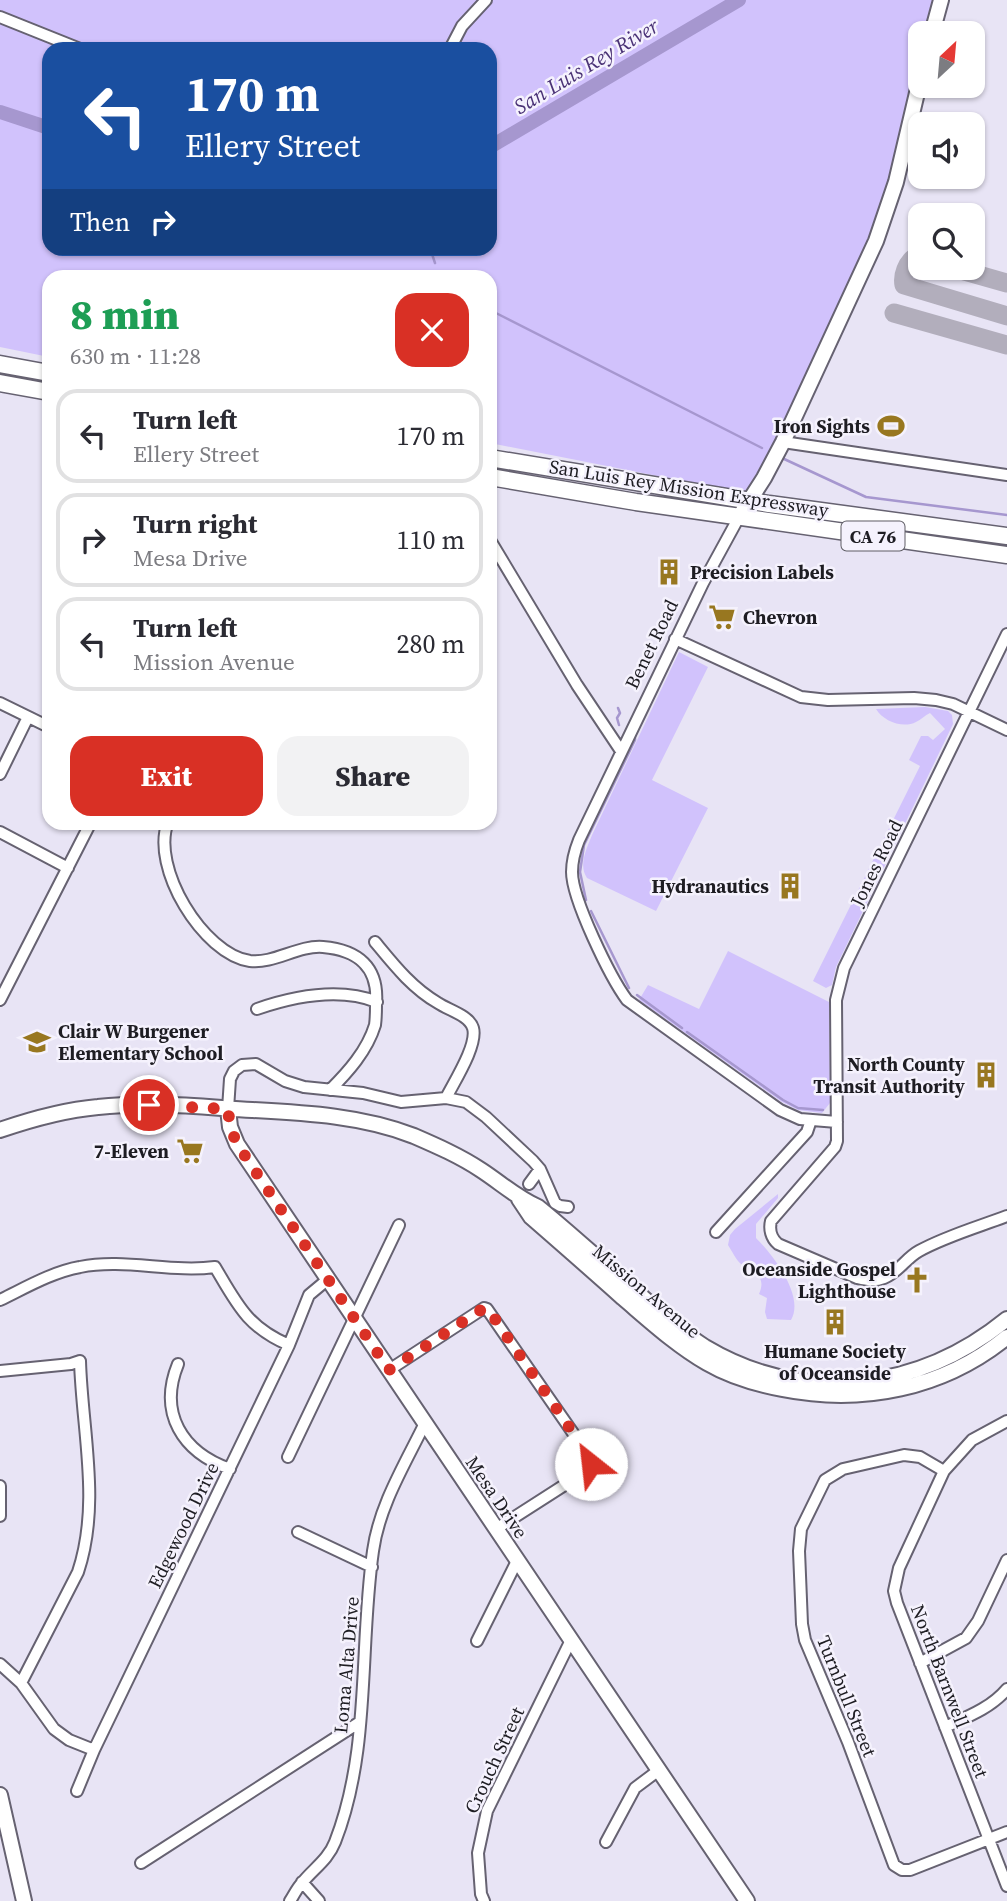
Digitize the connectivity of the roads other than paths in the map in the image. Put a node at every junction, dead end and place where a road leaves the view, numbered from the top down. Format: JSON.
{"nodes":[{"id":1,"x":486,"y":0,"type":"edge"},
{"id":2,"x":941,"y":0,"type":"edge"},
{"id":3,"x":0,"y":17,"type":"edge"},
{"id":4,"x":935,"y":21,"type":"edge"},
{"id":5,"x":62,"y":42,"type":"edge"},
{"id":6,"x":454,"y":42,"type":"edge"},
{"id":7,"x":916,"y":98,"type":"edge"},
{"id":8,"x":0,"y":364,"type":"edge"},
{"id":9,"x":42,"y":372,"type":"edge"},
{"id":10,"x":0,"y":383,"type":"edge"},
{"id":11,"x":42,"y":392,"type":"edge"},
{"id":12,"x":783,"y":442,"type":"junction"},
{"id":13,"x":497,"y":459,"type":"edge"},
{"id":14,"x":1007,"y":475,"type":"edge"},
{"id":15,"x":497,"y":478,"type":"edge"},
{"id":16,"x":750,"y":501,"type":"junction"},
{"id":17,"x":739,"y":517,"type":"junction"},
{"id":18,"x":1007,"y":536,"type":"edge"},
{"id":19,"x":497,"y":552,"type":"edge"},
{"id":20,"x":1007,"y":555,"type":"edge"},
{"id":21,"x":1007,"y":634,"type":"edge"},
{"id":22,"x":675,"y":639,"type":"junction"},
{"id":23,"x":0,"y":703,"type":"edge"},
{"id":24,"x":970,"y":711,"type":"junction"},
{"id":25,"x":28,"y":717,"type":"junction"},
{"id":26,"x":42,"y":724,"type":"edge"},
{"id":27,"x":1007,"y":730,"type":"edge"},
{"id":28,"x":621,"y":751,"type":"junction"},
{"id":29,"x":0,"y":774,"type":"edge"},
{"id":30,"x":87,"y":830,"type":"edge"},
{"id":31,"x":164,"y":830,"type":"edge"},
{"id":32,"x":0,"y":832,"type":"edge"},
{"id":33,"x":68,"y":868,"type":"junction"},
{"id":34,"x":376,"y":942,"type":"dead end"},
{"id":35,"x":0,"y":1000,"type":"edge"},
{"id":36,"x":377,"y":1002,"type":"junction"},
{"id":37,"x":257,"y":1009,"type":"dead end"},
{"id":38,"x":330,"y":1090,"type":"junction"},
{"id":39,"x":446,"y":1098,"type":"junction"},
{"id":40,"x":228,"y":1109,"type":"junction"},
{"id":41,"x":811,"y":1120,"type":"junction"},
{"id":42,"x":837,"y":1122,"type":"junction"},
{"id":43,"x":0,"y":1130,"type":"edge"},
{"id":44,"x":540,"y":1169,"type":"junction"},
{"id":45,"x":529,"y":1184,"type":"dead end"},
{"id":46,"x":518,"y":1198,"type":"junction"},
{"id":47,"x":568,"y":1207,"type":"dead end"},
{"id":48,"x":1007,"y":1216,"type":"edge"},
{"id":49,"x":400,"y":1225,"type":"dead end"},
{"id":50,"x":716,"y":1232,"type":"dead end"},
{"id":51,"x":327,"y":1280,"type":"junction"},
{"id":52,"x":0,"y":1300,"type":"edge"},
{"id":53,"x":1007,"y":1319,"type":"edge"},
{"id":54,"x":354,"y":1320,"type":"junction"},
{"id":55,"x":1007,"y":1337,"type":"edge"},
{"id":56,"x":289,"y":1345,"type":"junction"},
{"id":57,"x":178,"y":1364,"type":"dead end"},
{"id":58,"x":389,"y":1370,"type":"junction"},
{"id":59,"x":0,"y":1371,"type":"edge"},
{"id":60,"x":1007,"y":1420,"type":"edge"},
{"id":61,"x":425,"y":1423,"type":"junction"},
{"id":62,"x":288,"y":1457,"type":"dead end"},
{"id":63,"x":229,"y":1469,"type":"junction"},
{"id":64,"x":944,"y":1471,"type":"junction"},
{"id":65,"x":0,"y":1486,"type":"edge"},
{"id":66,"x":0,"y":1516,"type":"edge"},
{"id":67,"x":496,"y":1529,"type":"junction"},
{"id":68,"x":298,"y":1532,"type":"dead end"},
{"id":69,"x":1007,"y":1560,"type":"edge"},
{"id":70,"x":517,"y":1561,"type":"junction"},
{"id":71,"x":372,"y":1567,"type":"junction"},
{"id":72,"x":571,"y":1640,"type":"junction"},
{"id":73,"x":477,"y":1641,"type":"dead end"},
{"id":74,"x":920,"y":1663,"type":"junction"},
{"id":75,"x":0,"y":1664,"type":"edge"},
{"id":76,"x":21,"y":1683,"type":"junction"},
{"id":77,"x":1007,"y":1689,"type":"edge"},
{"id":78,"x":359,"y":1722,"type":"junction"},
{"id":79,"x":945,"y":1727,"type":"junction"},
{"id":80,"x":94,"y":1750,"type":"junction"},
{"id":81,"x":659,"y":1770,"type":"junction"},
{"id":82,"x":77,"y":1791,"type":"dead end"},
{"id":83,"x":0,"y":1795,"type":"edge"},
{"id":84,"x":1007,"y":1832,"type":"edge"},
{"id":85,"x":989,"y":1839,"type":"junction"},
{"id":86,"x":606,"y":1842,"type":"dead end"},
{"id":87,"x":141,"y":1863,"type":"dead end"},
{"id":88,"x":302,"y":1882,"type":"junction"},
{"id":89,"x":1007,"y":1886,"type":"edge"},
{"id":90,"x":24,"y":1901,"type":"edge"},
{"id":91,"x":290,"y":1901,"type":"edge"},
{"id":92,"x":319,"y":1901,"type":"edge"},
{"id":93,"x":484,"y":1901,"type":"edge"},
{"id":94,"x":747,"y":1901,"type":"edge"}],
"edges":[{"from":1,"to":6,"type":"street"},
{"from":2,"to":4,"type":"main road"},
{"from":3,"to":5,"type":"street"},
{"from":7,"to":12,"type":"main road","name":"Benet Road"},
{"from":8,"to":9,"type":"highway"},
{"from":10,"to":11,"type":"highway"},
{"from":12,"to":14,"type":"street"},
{"from":12,"to":16,"type":"main road","name":"Benet Road"},
{"from":13,"to":16,"type":"highway","name":"San Luis Rey Mission Expressway","number":"CA 76"},
{"from":15,"to":17,"type":"highway","name":"San Luis Rey Mission Expressway","number":"CA 76"},
{"from":16,"to":17,"type":"main road","name":"Benet Road"},
{"from":16,"to":18,"type":"highway","name":"San Luis Rey Mission Expressway","number":"CA 76"},
{"from":17,"to":20,"type":"highway","name":"San Luis Rey Mission Expressway","number":"CA 76"},
{"from":17,"to":22,"type":"street","name":"Benet Road"},
{"from":19,"to":28,"type":"street"},
{"from":21,"to":24,"type":"street","name":"Jones Road"},
{"from":22,"to":24,"type":"street"},
{"from":22,"to":28,"type":"street","name":"Benet Road"},
{"from":23,"to":25,"type":"street"},
{"from":24,"to":27,"type":"street"},
{"from":24,"to":42,"type":"street","name":"Jones Road"},
{"from":25,"to":26,"type":"street"},
{"from":25,"to":29,"type":"street"},
{"from":28,"to":41,"type":"street","name":"Benet Road"},
{"from":30,"to":33,"type":"street"},
{"from":31,"to":36,"type":"street"},
{"from":32,"to":33,"type":"street"},
{"from":33,"to":35,"type":"street"},
{"from":34,"to":39,"type":"street"},
{"from":36,"to":37,"type":"street"},
{"from":36,"to":38,"type":"street"},
{"from":38,"to":39,"type":"street"},
{"from":38,"to":40,"type":"street"},
{"from":39,"to":44,"type":"street"},
{"from":40,"to":43,"type":"main road","name":"Mission Avenue"},
{"from":40,"to":46,"type":"main road","name":"Mission Avenue"},
{"from":40,"to":51,"type":"main road","name":"Mesa Drive"},
{"from":41,"to":42,"type":"street","name":"Benet Road"},
{"from":41,"to":50,"type":"street"},
{"from":42,"to":48,"type":"street","name":"Jones Road"},
{"from":44,"to":45,"type":"street"},
{"from":44,"to":47,"type":"street"},
{"from":46,"to":53,"type":"main road","name":"Mission Avenue"},
{"from":46,"to":55,"type":"main road","name":"Mission Avenue"},
{"from":49,"to":54,"type":"street"},
{"from":51,"to":54,"type":"main road","name":"Mesa Drive"},
{"from":51,"to":56,"type":"street","name":"Edgewood Drive"},
{"from":52,"to":56,"type":"street"},
{"from":54,"to":58,"type":"main road","name":"Mesa Drive"},
{"from":54,"to":62,"type":"street"},
{"from":56,"to":63,"type":"street","name":"Edgewood Drive"},
{"from":57,"to":63,"type":"street"},
{"from":58,"to":61,"type":"main road","name":"Mesa Drive"},
{"from":58,"to":67,"type":"street"},
{"from":59,"to":76,"type":"street"},
{"from":60,"to":64,"type":"street","name":"North Barnwell Street"},
{"from":61,"to":67,"type":"main road","name":"Mesa Drive"},
{"from":61,"to":71,"type":"street","name":"Loma Alta Drive"},
{"from":63,"to":80,"type":"street","name":"Edgewood Drive"},
{"from":64,"to":74,"type":"street","name":"North Barnwell Street"},
{"from":64,"to":85,"type":"street","name":"Turnbull Street"},
{"from":65,"to":66,"type":"street"},
{"from":67,"to":70,"type":"main road","name":"Mesa Drive"},
{"from":68,"to":71,"type":"street"},
{"from":69,"to":74,"type":"street"},
{"from":70,"to":72,"type":"main road","name":"Mesa Drive"},
{"from":70,"to":73,"type":"street"},
{"from":71,"to":78,"type":"street","name":"Loma Alta Drive"},
{"from":72,"to":81,"type":"main road","name":"Mesa Drive"},
{"from":72,"to":93,"type":"street","name":"Crouch Street"},
{"from":74,"to":79,"type":"street","name":"North Barnwell Street"},
{"from":75,"to":76,"type":"street"},
{"from":76,"to":80,"type":"street"},
{"from":77,"to":79,"type":"street"},
{"from":78,"to":87,"type":"street"},
{"from":78,"to":88,"type":"street","name":"Loma Alta Drive"},
{"from":79,"to":85,"type":"street","name":"North Barnwell Street"},
{"from":80,"to":82,"type":"street","name":"Edgewood Drive"},
{"from":81,"to":86,"type":"street"},
{"from":81,"to":94,"type":"main road","name":"Mesa Drive"},
{"from":83,"to":90,"type":"main road"},
{"from":84,"to":85,"type":"street"},
{"from":85,"to":89,"type":"street","name":"North Barnwell Street"},
{"from":88,"to":91,"type":"street","name":"Loma Alta Drive"},
{"from":88,"to":92,"type":"street"}]}
